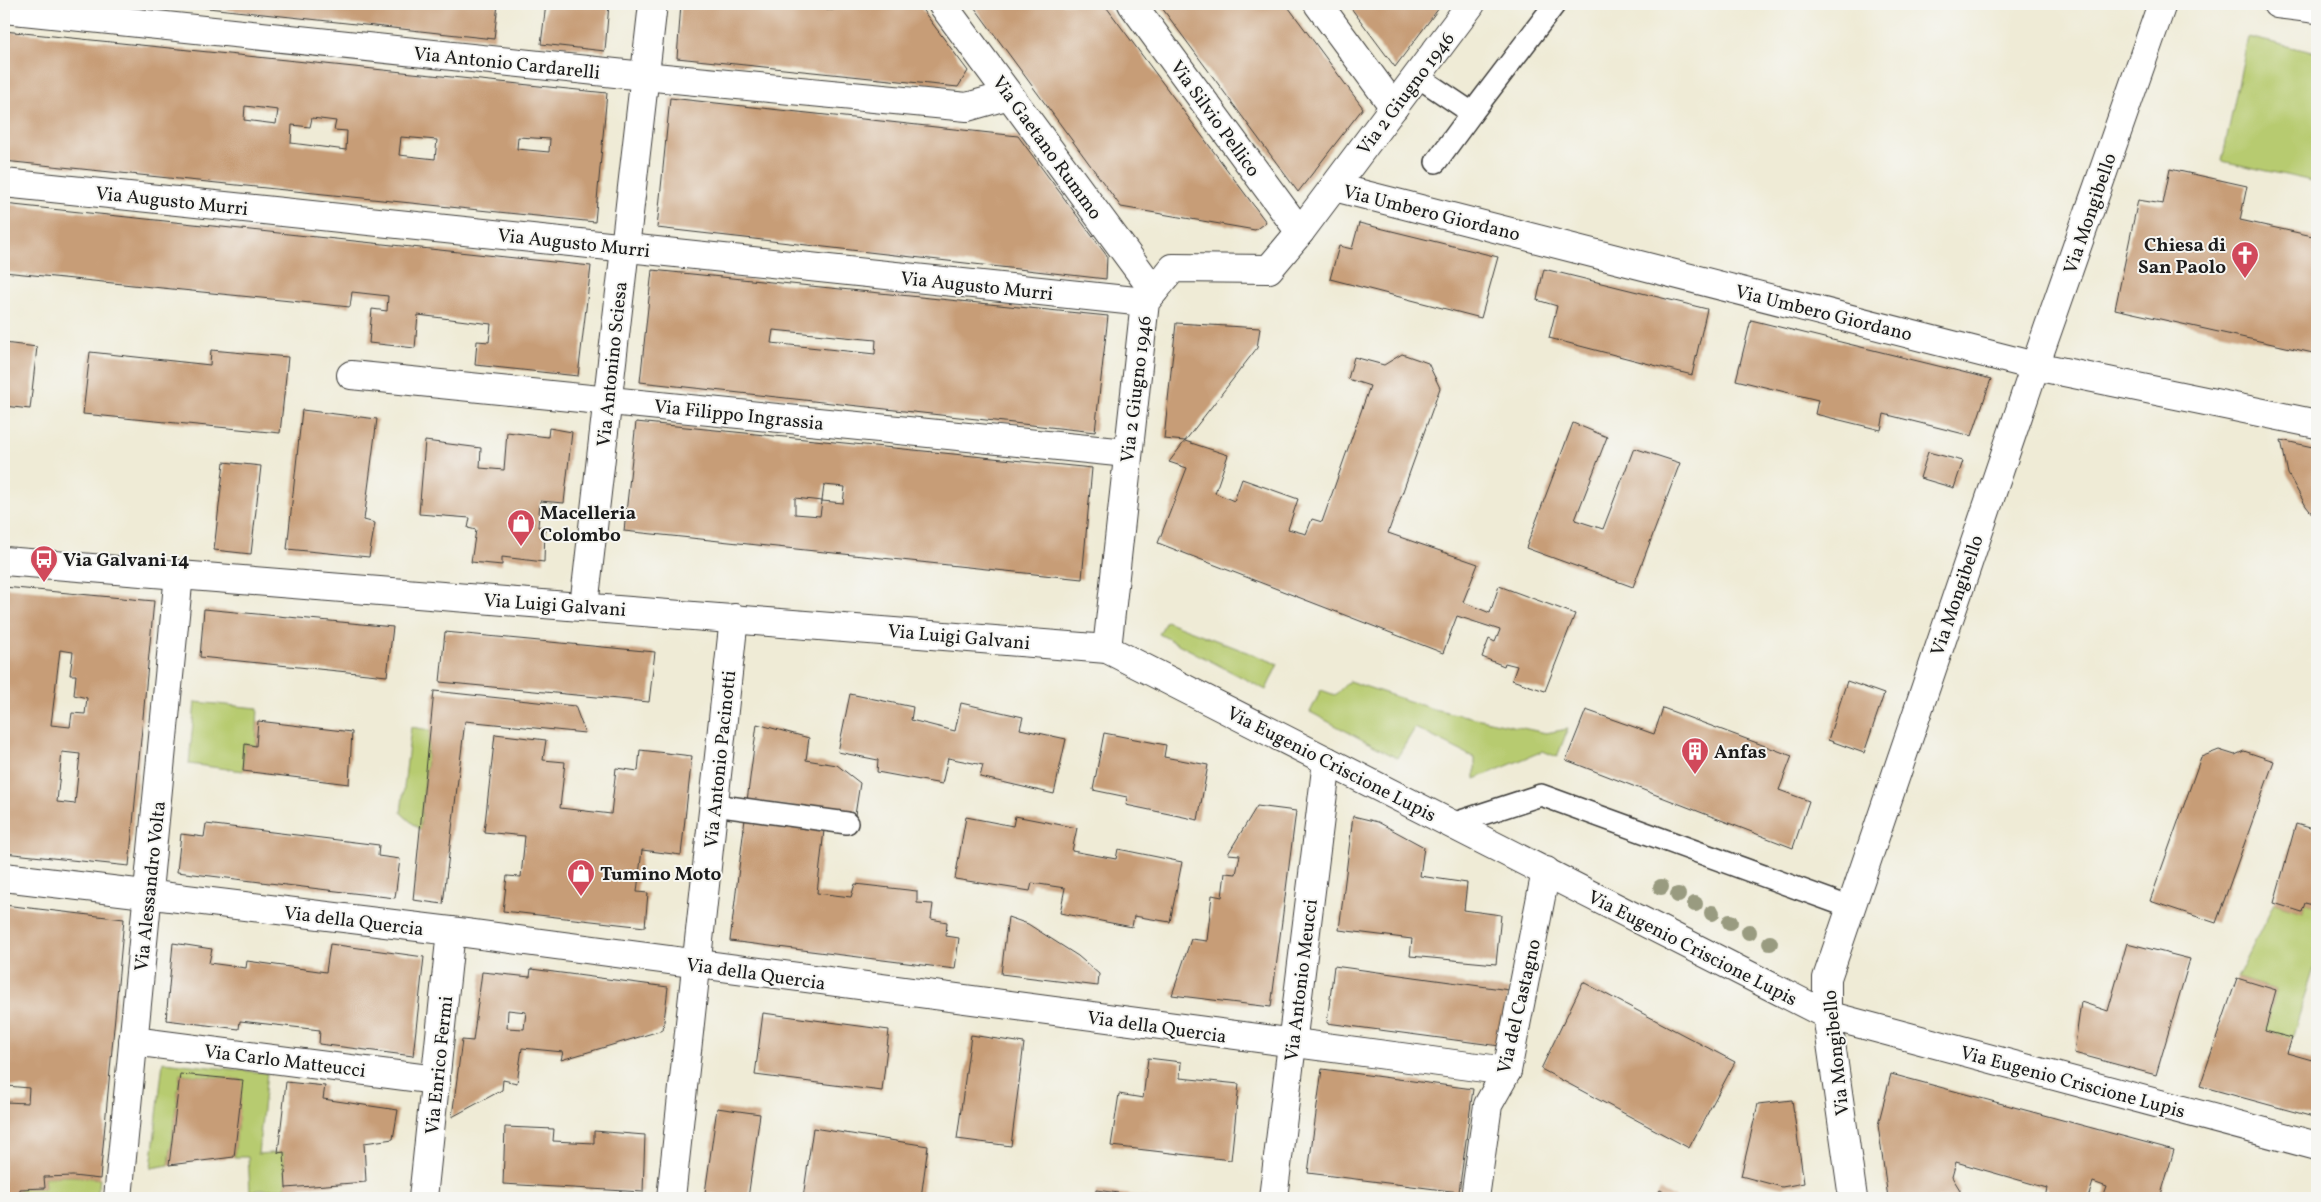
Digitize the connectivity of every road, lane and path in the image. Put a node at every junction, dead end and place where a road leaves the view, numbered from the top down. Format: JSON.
{"nodes":[{"id":1,"x":652,"y":4,"type":"edge"},
{"id":2,"x":942,"y":4,"type":"edge"},
{"id":3,"x":1132,"y":4,"type":"edge"},
{"id":4,"x":1318,"y":4,"type":"edge"},
{"id":5,"x":1471,"y":4,"type":"edge"},
{"id":6,"x":1555,"y":4,"type":"edge"},
{"id":7,"x":2162,"y":4,"type":"edge"},
{"id":8,"x":2277,"y":4,"type":"edge"},
{"id":9,"x":2317,"y":8,"type":"edge"},
{"id":10,"x":4,"y":10,"type":"edge"},
{"id":11,"x":644,"y":76,"type":"junction"},
{"id":12,"x":1417,"y":76,"type":"junction"},
{"id":13,"x":1009,"y":95,"type":"junction"},
{"id":14,"x":1394,"y":107,"type":"junction"},
{"id":15,"x":1472,"y":113,"type":"junction"},
{"id":16,"x":1436,"y":162,"type":"dead end"},
{"id":17,"x":4,"y":183,"type":"edge"},
{"id":18,"x":1334,"y":187,"type":"junction"},
{"id":19,"x":1300,"y":232,"type":"junction"},
{"id":20,"x":624,"y":247,"type":"junction"},
{"id":21,"x":1149,"y":297,"type":"junction"},
{"id":22,"x":2035,"y":366,"type":"junction"},
{"id":23,"x":351,"y":375,"type":"dead end"},
{"id":24,"x":607,"y":400,"type":"junction"},
{"id":25,"x":2317,"y":424,"type":"edge"},
{"id":26,"x":1127,"y":453,"type":"junction"},
{"id":27,"x":4,"y":561,"type":"edge"},
{"id":28,"x":179,"y":574,"type":"junction"},
{"id":29,"x":584,"y":606,"type":"junction"},
{"id":30,"x":734,"y":618,"type":"junction"},
{"id":31,"x":1107,"y":649,"type":"junction"},
{"id":32,"x":1327,"y":761,"type":"junction"},
{"id":33,"x":714,"y":805,"type":"junction"},
{"id":34,"x":847,"y":823,"type":"dead end"},
{"id":35,"x":1452,"y":824,"type":"junction"},
{"id":36,"x":1546,"y":871,"type":"junction"},
{"id":37,"x":4,"y":877,"type":"edge"},
{"id":38,"x":148,"y":896,"type":"junction"},
{"id":39,"x":1849,"y":907,"type":"junction"},
{"id":40,"x":451,"y":931,"type":"junction"},
{"id":41,"x":697,"y":965,"type":"junction"},
{"id":42,"x":1827,"y":1015,"type":"junction"},
{"id":43,"x":133,"y":1041,"type":"junction"},
{"id":44,"x":1292,"y":1044,"type":"junction"},
{"id":45,"x":1507,"y":1071,"type":"junction"},
{"id":46,"x":436,"y":1080,"type":"junction"},
{"id":47,"x":2317,"y":1146,"type":"edge"},
{"id":48,"x":118,"y":1198,"type":"edge"},
{"id":49,"x":423,"y":1198,"type":"edge"},
{"id":50,"x":671,"y":1198,"type":"edge"},
{"id":51,"x":1273,"y":1198,"type":"edge"},
{"id":52,"x":1475,"y":1198,"type":"edge"},
{"id":53,"x":1853,"y":1198,"type":"edge"}],
"edges":[{"from":1,"to":11,"type":"street","name":"Via Antonino Sciesa"},
{"from":2,"to":13,"type":"street","name":"Via Gaetano Rummo"},
{"from":3,"to":19,"type":"street","name":"Via Silvio Pellico"},
{"from":4,"to":14,"type":"street"},
{"from":5,"to":12,"type":"street","name":"Via 2 Giugno 1946"},
{"from":6,"to":15,"type":"lane"},
{"from":7,"to":22,"type":"street","name":"Via Mongibello"},
{"from":8,"to":9,"type":"street"},
{"from":10,"to":11,"type":"street","name":"Via Antonio Cardarelli"},
{"from":11,"to":13,"type":"street","name":"Via Antonio Cardarelli"},
{"from":11,"to":20,"type":"street","name":"Via Antonino Sciesa"},
{"from":12,"to":14,"type":"street","name":"Via 2 Giugno 1946"},
{"from":12,"to":15,"type":"lane"},
{"from":13,"to":21,"type":"street","name":"Via Gaetano Rummo"},
{"from":14,"to":18,"type":"street","name":"Via 2 Giugno 1946"},
{"from":15,"to":16,"type":"lane"},
{"from":17,"to":20,"type":"street","name":"Via Augusto Murri"},
{"from":18,"to":19,"type":"street","name":"Via 2 Giugno 1946"},
{"from":18,"to":22,"type":"street","name":"Via Umbero Giordano"},
{"from":19,"to":21,"type":"street","name":"Via 2 Giugno 1946"},
{"from":20,"to":21,"type":"street","name":"Via Augusto Murri"},
{"from":20,"to":24,"type":"street","name":"Via Antonino Sciesa"},
{"from":21,"to":26,"type":"street","name":"Via 2 Giugno 1946"},
{"from":22,"to":25,"type":"street","name":"Via Umbero Giordano"},
{"from":22,"to":39,"type":"street","name":"Via Mongibello"},
{"from":23,"to":24,"type":"street","name":"Via Filippo Ingrassia"},
{"from":24,"to":26,"type":"street","name":"Via Filippo Ingrassia"},
{"from":24,"to":29,"type":"street","name":"Via Antonino Sciesa"},
{"from":26,"to":31,"type":"street","name":"Via 2 Giugno 1946"},
{"from":27,"to":28,"type":"street","name":"Via Luigi Galvani"},
{"from":28,"to":29,"type":"street","name":"Via Luigi Galvani"},
{"from":28,"to":38,"type":"street","name":"Via Alessandro Volta"},
{"from":29,"to":30,"type":"street","name":"Via Luigi Galvani"},
{"from":30,"to":31,"type":"street","name":"Via Luigi Galvani"},
{"from":30,"to":33,"type":"street","name":"Via Antonio Pacinotti"},
{"from":31,"to":32,"type":"street","name":"Via Eugenio Criscione Lupis"},
{"from":32,"to":35,"type":"street","name":"Via Eugenio Criscione Lupis"},
{"from":32,"to":44,"type":"street","name":"Via Antonio Meucci"},
{"from":33,"to":34,"type":"lane"},
{"from":33,"to":41,"type":"street","name":"Via Antonio Pacinotti"},
{"from":35,"to":36,"type":"street","name":"Via Eugenio Criscione Lupis"},
{"from":35,"to":39,"type":"lane"},
{"from":36,"to":42,"type":"street","name":"Via Eugenio Criscione Lupis"},
{"from":36,"to":45,"type":"street","name":"Via del Castagno"},
{"from":37,"to":38,"type":"street","name":"Via della Quercia"},
{"from":38,"to":40,"type":"street","name":"Via della Quercia"},
{"from":38,"to":43,"type":"street","name":"Via Alessandro Volta"},
{"from":39,"to":42,"type":"street","name":"Via Mongibello"},
{"from":40,"to":41,"type":"street","name":"Via della Quercia"},
{"from":40,"to":46,"type":"street","name":"Via Enrico Fermi"},
{"from":41,"to":44,"type":"street","name":"Via della Quercia"},
{"from":41,"to":50,"type":"street","name":"Via Antonio Pacinotti"},
{"from":42,"to":47,"type":"street","name":"Via Eugenio Criscione Lupis"},
{"from":42,"to":53,"type":"street","name":"Via Mongibello"},
{"from":43,"to":46,"type":"street","name":"Via Carlo Matteucci"},
{"from":43,"to":48,"type":"street","name":"Via Alessandro Volta"},
{"from":44,"to":45,"type":"street","name":"Via della Quercia"},
{"from":44,"to":51,"type":"street","name":"Via Antonio Meucci"},
{"from":45,"to":52,"type":"street","name":"Via del Castagno"},
{"from":46,"to":49,"type":"street","name":"Via Enrico Fermi"}]}
